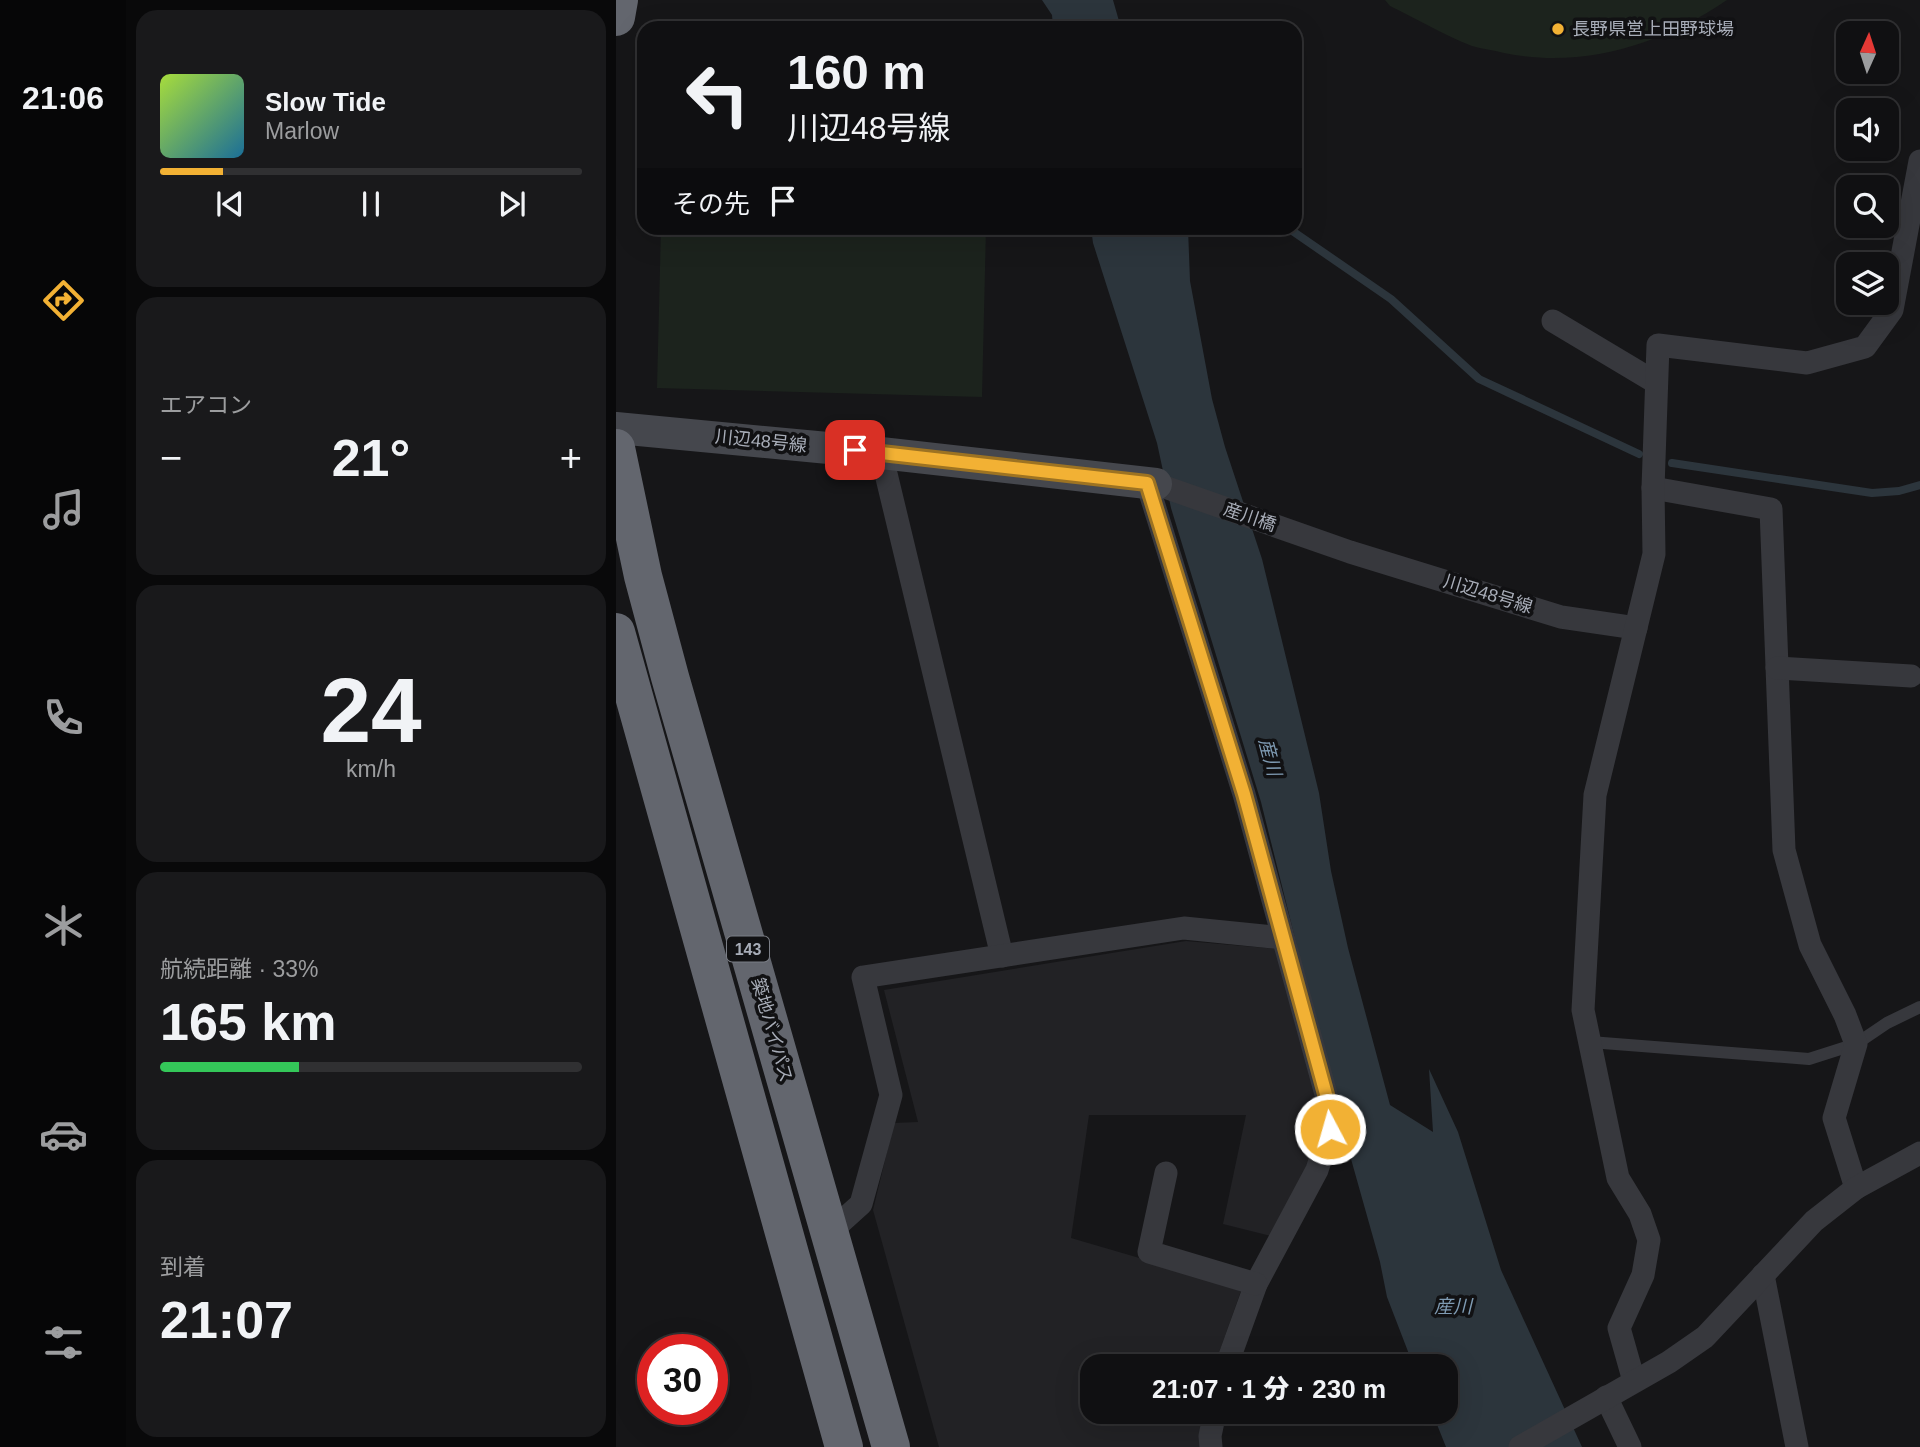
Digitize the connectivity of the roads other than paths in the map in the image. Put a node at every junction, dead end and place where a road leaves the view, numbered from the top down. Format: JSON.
{"nodes":[{"id":1,"x":619,"y":0,"type":"edge"},
{"id":2,"x":616,"y":17,"type":"edge"},
{"id":3,"x":1920,"y":161,"type":"edge"},
{"id":4,"x":1553,"y":321,"type":"dead end"},
{"id":5,"x":1656,"y":382,"type":"junction"},
{"id":6,"x":616,"y":428,"type":"edge"},
{"id":7,"x":616,"y":449,"type":"edge"},
{"id":8,"x":881,"y":453,"type":"junction"},
{"id":9,"x":1152,"y":483,"type":"junction"},
{"id":10,"x":1653,"y":488,"type":"junction"},
{"id":11,"x":1343,"y":550,"type":"joint"},
{"id":12,"x":1636,"y":628,"type":"junction"},
{"id":13,"x":616,"y":632,"type":"edge"},
{"id":14,"x":1777,"y":668,"type":"junction"},
{"id":15,"x":1911,"y":676,"type":"dead end"},
{"id":16,"x":1283,"y":938,"type":"junction"},
{"id":17,"x":1003,"y":956,"type":"junction"},
{"id":18,"x":1920,"y":1007,"type":"edge"},
{"id":19,"x":1590,"y":1042,"type":"junction"},
{"id":20,"x":1856,"y":1044,"type":"junction"},
{"id":21,"x":1920,"y":1153,"type":"edge"},
{"id":22,"x":1166,"y":1173,"type":"dead end"},
{"id":23,"x":1856,"y":1188,"type":"junction"},
{"id":24,"x":830,"y":1232,"type":"junction"},
{"id":25,"x":1763,"y":1275,"type":"junction"},
{"id":26,"x":1256,"y":1284,"type":"junction"},
{"id":27,"x":1231,"y":1354,"type":"edge"},
{"id":28,"x":1634,"y":1381,"type":"junction"},
{"id":29,"x":1601,"y":1401,"type":"junction"},
{"id":30,"x":1212,"y":1424,"type":"edge"},
{"id":31,"x":844,"y":1447,"type":"edge"},
{"id":32,"x":891,"y":1447,"type":"edge"},
{"id":33,"x":1211,"y":1447,"type":"edge"},
{"id":34,"x":1520,"y":1447,"type":"edge"},
{"id":35,"x":1630,"y":1447,"type":"edge"},
{"id":36,"x":1797,"y":1447,"type":"edge"}],
"edges":[{"from":1,"to":2,"type":"highway"},
{"from":3,"to":5,"type":"street"},
{"from":4,"to":5,"type":"street"},
{"from":5,"to":10,"type":"street"},
{"from":6,"to":8,"type":"street","name":"川辺48号線"},
{"from":7,"to":24,"type":"highway","name":"築地バイパス","number":"143"},
{"from":8,"to":9,"type":"street","name":"川辺48号線"},
{"from":8,"to":17,"type":"street"},
{"from":9,"to":11,"type":"street","name":"産川橋"},
{"from":9,"to":16,"type":"street"},
{"from":10,"to":12,"type":"street"},
{"from":10,"to":14,"type":"street"},
{"from":11,"to":12,"type":"street","name":"川辺48号線"},
{"from":12,"to":19,"type":"street"},
{"from":13,"to":31,"type":"highway","number":"143"},
{"from":14,"to":15,"type":"street"},
{"from":14,"to":20,"type":"street"},
{"from":16,"to":17,"type":"street"},
{"from":16,"to":26,"type":"street"},
{"from":17,"to":24,"type":"street"},
{"from":18,"to":20,"type":"lane"},
{"from":19,"to":20,"type":"lane"},
{"from":19,"to":28,"type":"street"},
{"from":20,"to":23,"type":"street"},
{"from":21,"to":23,"type":"street"},
{"from":22,"to":26,"type":"street"},
{"from":23,"to":25,"type":"street"},
{"from":24,"to":32,"type":"highway","name":"築地バイパス","number":"143"},
{"from":25,"to":28,"type":"street"},
{"from":25,"to":36,"type":"street"},
{"from":26,"to":27,"type":"street"},
{"from":28,"to":29,"type":"street"},
{"from":29,"to":34,"type":"street"},
{"from":29,"to":35,"type":"street"},
{"from":30,"to":33,"type":"street"}]}
